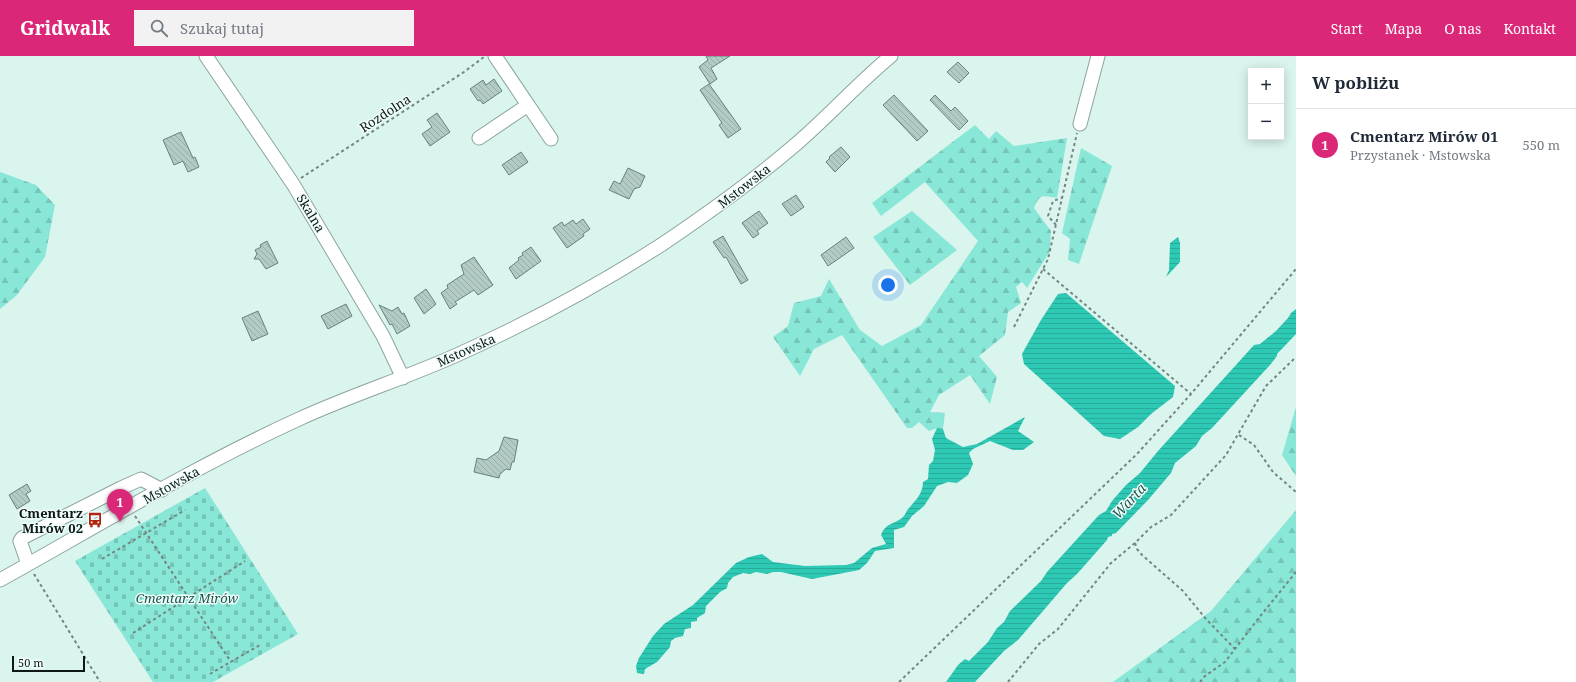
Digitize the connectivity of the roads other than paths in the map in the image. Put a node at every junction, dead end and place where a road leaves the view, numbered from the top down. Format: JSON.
{"nodes":[{"id":1,"x":206,"y":56,"type":"edge"},
{"id":2,"x":495,"y":56,"type":"edge"},
{"id":3,"x":891,"y":56,"type":"edge"},
{"id":4,"x":1098,"y":56,"type":"edge"},
{"id":5,"x":528,"y":105,"type":"junction"},
{"id":6,"x":1080,"y":124,"type":"road end"},
{"id":7,"x":479,"y":138,"type":"dead end"},
{"id":8,"x":551,"y":139,"type":"dead end"},
{"id":9,"x":403,"y":378,"type":"junction"},
{"id":10,"x":162,"y":490,"type":"junction"},
{"id":11,"x":28,"y":564,"type":"junction"},
{"id":12,"x":0,"y":580,"type":"edge"}],
"edges":[{"from":1,"to":9,"type":"street","name":"Skalna"},
{"from":2,"to":5,"type":"street"},
{"from":3,"to":9,"type":"street","name":"Mstowska"},
{"from":4,"to":6,"type":"street"},
{"from":5,"to":7,"type":"street"},
{"from":5,"to":8,"type":"street"},
{"from":9,"to":10,"type":"street","name":"Mstowska"},
{"from":10,"to":11,"type":"street","name":"Mstowska"},
{"from":10,"to":11,"type":"street"},
{"from":11,"to":12,"type":"street","name":"Mstowska"}]}
